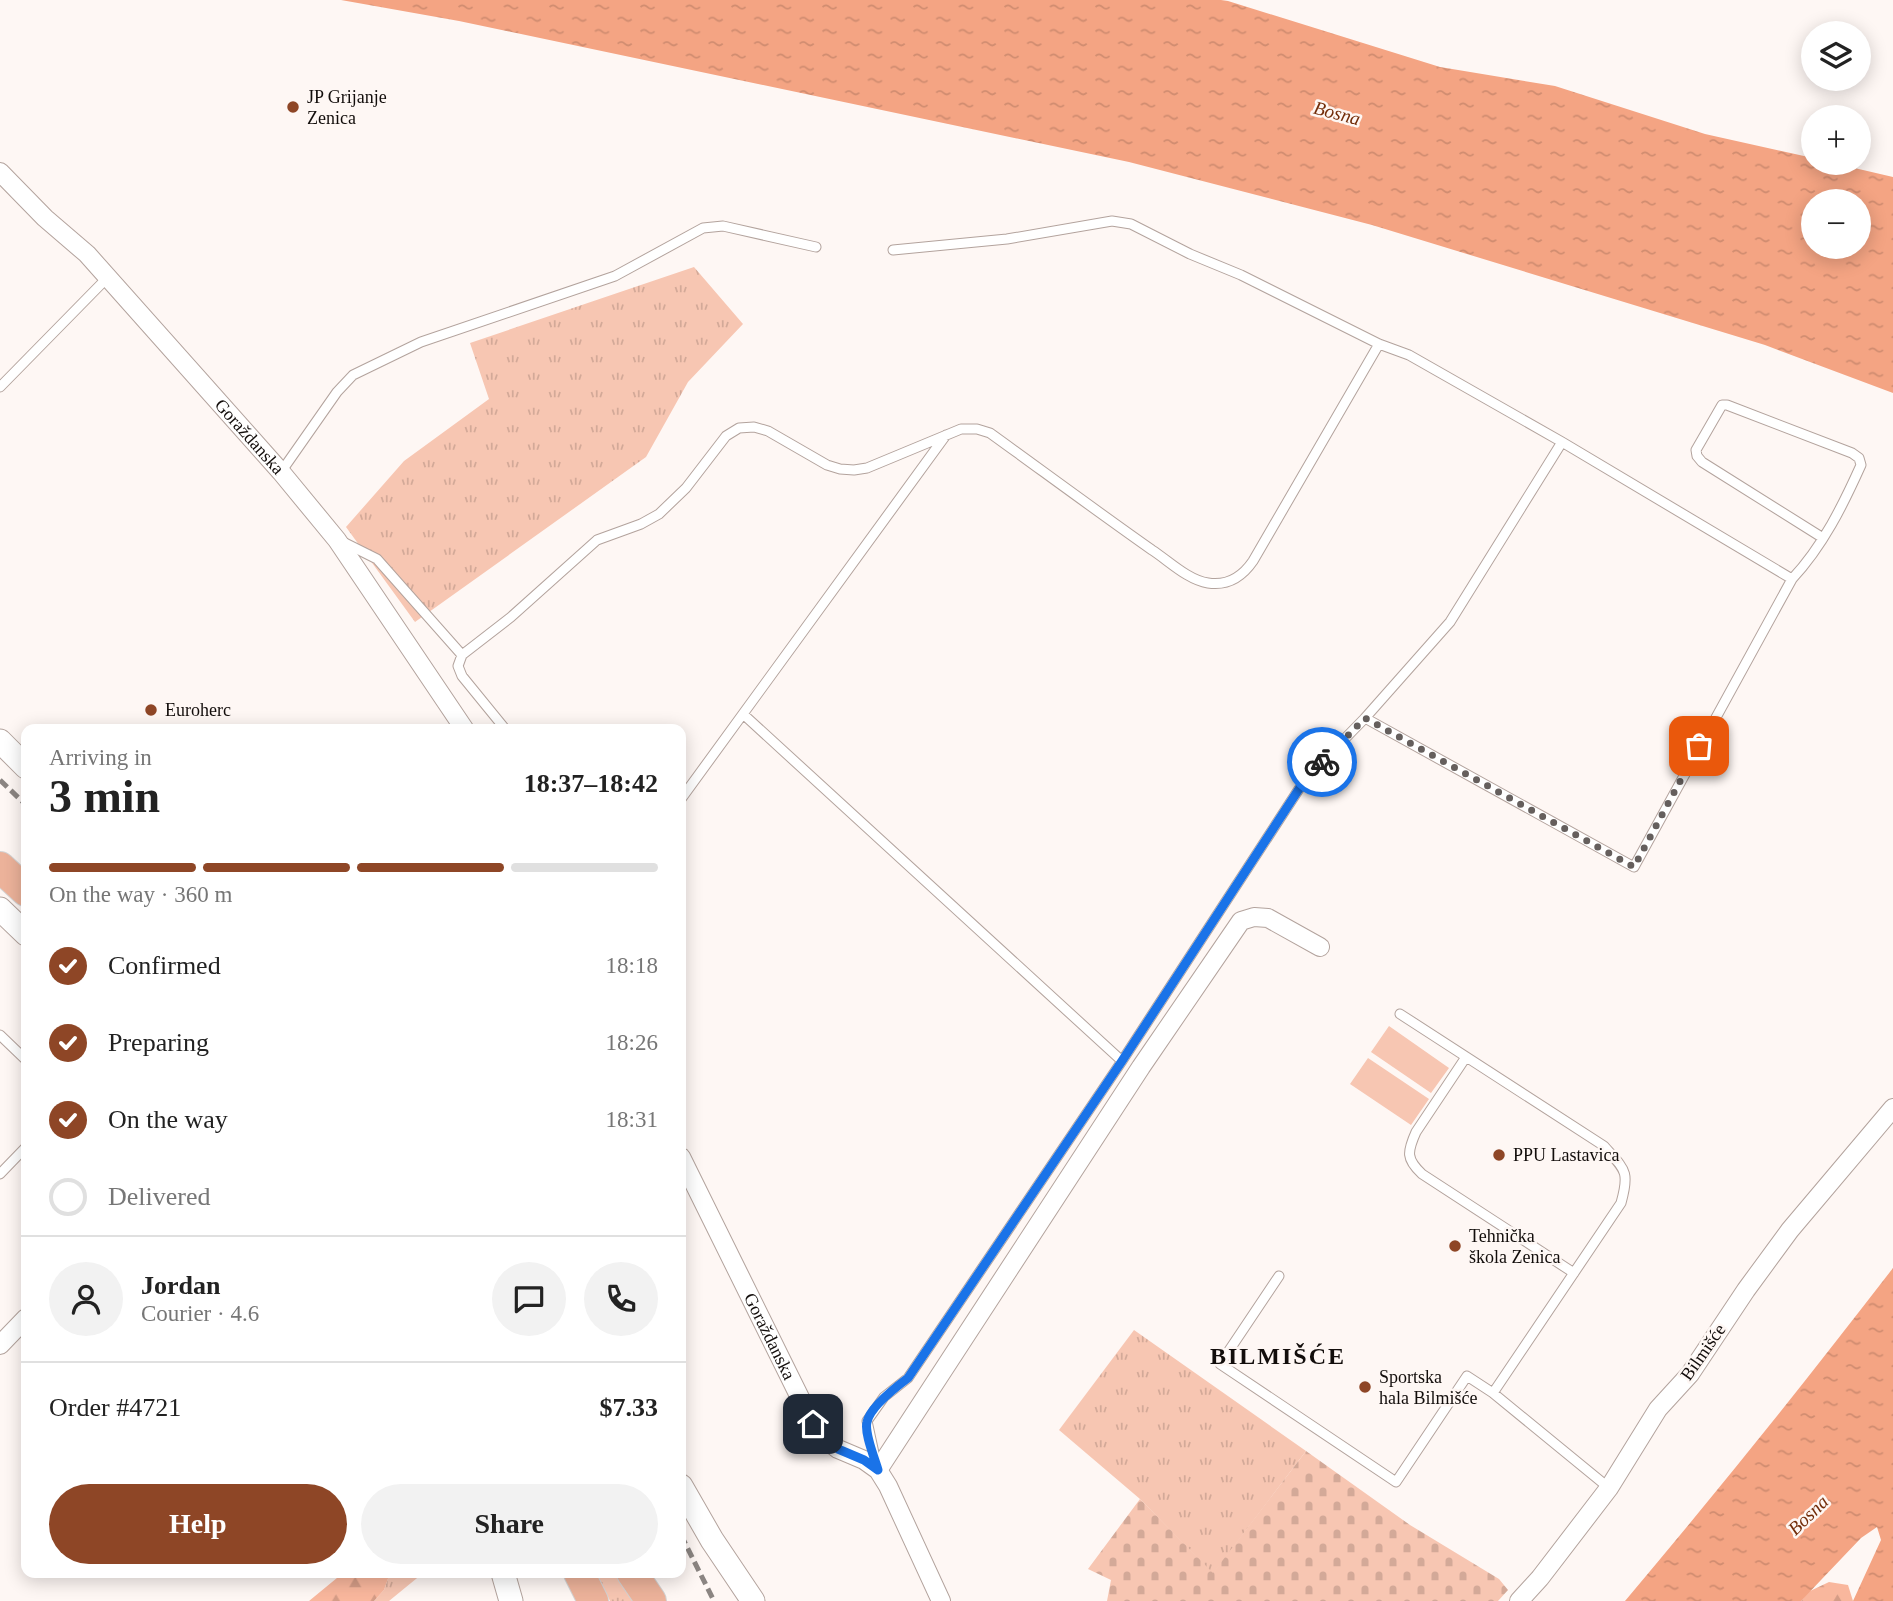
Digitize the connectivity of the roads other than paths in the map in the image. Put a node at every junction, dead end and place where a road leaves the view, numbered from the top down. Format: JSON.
{"nodes":[{"id":1,"x":0,"y":172,"type":"edge"},
{"id":2,"x":817,"y":247,"type":"dead end"},
{"id":3,"x":893,"y":250,"type":"dead end"},
{"id":4,"x":108,"y":276,"type":"junction"},
{"id":5,"x":1379,"y":344,"type":"junction"},
{"id":6,"x":0,"y":387,"type":"edge"},
{"id":7,"x":947,"y":434,"type":"junction"},
{"id":8,"x":1562,"y":442,"type":"junction"},
{"id":9,"x":281,"y":472,"type":"junction"},
{"id":10,"x":1824,"y":538,"type":"junction"},
{"id":11,"x":337,"y":540,"type":"junction"},
{"id":12,"x":1793,"y":579,"type":"junction"},
{"id":13,"x":462,"y":655,"type":"junction"},
{"id":14,"x":743,"y":714,"type":"junction"},
{"id":15,"x":1365,"y":718,"type":"junction"},
{"id":16,"x":461,"y":724,"type":"edge"},
{"id":17,"x":501,"y":724,"type":"edge"},
{"id":18,"x":0,"y":741,"type":"edge"},
{"id":19,"x":21,"y":762,"type":"edge"},
{"id":20,"x":686,"y":792,"type":"edge"},
{"id":21,"x":0,"y":867,"type":"edge"},
{"id":22,"x":21,"y":886,"type":"edge"},
{"id":23,"x":0,"y":909,"type":"edge"},
{"id":24,"x":21,"y":929,"type":"edge"},
{"id":25,"x":1320,"y":947,"type":"dead end"},
{"id":26,"x":1400,"y":1014,"type":"dead end"},
{"id":27,"x":0,"y":1035,"type":"edge"},
{"id":28,"x":21,"y":1055,"type":"edge"},
{"id":29,"x":1466,"y":1057,"type":"junction"},
{"id":30,"x":1122,"y":1061,"type":"junction"},
{"id":31,"x":1893,"y":1108,"type":"edge"},
{"id":32,"x":21,"y":1152,"type":"edge"},
{"id":33,"x":686,"y":1167,"type":"edge"},
{"id":34,"x":0,"y":1174,"type":"edge"},
{"id":35,"x":1574,"y":1273,"type":"junction"},
{"id":36,"x":1279,"y":1276,"type":"dead end"},
{"id":37,"x":21,"y":1323,"type":"edge"},
{"id":38,"x":0,"y":1345,"type":"edge"},
{"id":39,"x":1493,"y":1394,"type":"junction"},
{"id":40,"x":878,"y":1470,"type":"junction"},
{"id":41,"x":1609,"y":1488,"type":"junction"},
{"id":42,"x":686,"y":1494,"type":"edge"},
{"id":43,"x":504,"y":1578,"type":"edge"},
{"id":44,"x":567,"y":1578,"type":"edge"},
{"id":45,"x":582,"y":1578,"type":"edge"},
{"id":46,"x":635,"y":1578,"type":"edge"},
{"id":47,"x":747,"y":1593,"type":"edge"},
{"id":48,"x":511,"y":1601,"type":"edge"},
{"id":49,"x":576,"y":1601,"type":"edge"},
{"id":50,"x":593,"y":1601,"type":"edge"},
{"id":51,"x":651,"y":1601,"type":"edge"},
{"id":52,"x":760,"y":1601,"type":"edge"},
{"id":53,"x":941,"y":1601,"type":"edge"},
{"id":54,"x":1519,"y":1601,"type":"edge"}],
"edges":[{"from":1,"to":4,"type":"street","name":"Goraždanska"},
{"from":2,"to":9,"type":"lane"},
{"from":3,"to":5,"type":"lane"},
{"from":4,"to":6,"type":"lane"},
{"from":4,"to":9,"type":"street","name":"Goraždanska"},
{"from":5,"to":7,"type":"lane"},
{"from":5,"to":8,"type":"lane"},
{"from":7,"to":13,"type":"lane"},
{"from":7,"to":14,"type":"lane"},
{"from":8,"to":12,"type":"lane"},
{"from":8,"to":15,"type":"lane"},
{"from":9,"to":11,"type":"street","name":"Goraždanska"},
{"from":10,"to":10,"type":"lane"},
{"from":10,"to":12,"type":"lane"},
{"from":11,"to":13,"type":"lane"},
{"from":11,"to":16,"type":"street","name":"Goraždanska"},
{"from":12,"to":15,"type":"lane"},
{"from":13,"to":17,"type":"lane"},
{"from":14,"to":20,"type":"lane"},
{"from":14,"to":30,"type":"lane"},
{"from":15,"to":30,"type":"lane"},
{"from":18,"to":19,"type":"street"},
{"from":21,"to":22,"type":"highway"},
{"from":23,"to":24,"type":"street"},
{"from":25,"to":40,"type":"street"},
{"from":26,"to":29,"type":"lane"},
{"from":27,"to":28,"type":"lane"},
{"from":29,"to":35,"type":"lane"},
{"from":29,"to":35,"type":"lane"},
{"from":30,"to":40,"type":"lane"},
{"from":31,"to":41,"type":"street","name":"Bilmišće"},
{"from":32,"to":34,"type":"lane"},
{"from":33,"to":40,"type":"street","name":"Goraždanska"},
{"from":35,"to":39,"type":"lane"},
{"from":36,"to":39,"type":"lane"},
{"from":37,"to":38,"type":"street"},
{"from":39,"to":41,"type":"lane"},
{"from":40,"to":53,"type":"street"},
{"from":41,"to":54,"type":"street","name":"Bilmišće"},
{"from":42,"to":47,"type":"street"},
{"from":43,"to":48,"type":"street"},
{"from":44,"to":49,"type":"highway"},
{"from":45,"to":50,"type":"highway"},
{"from":46,"to":51,"type":"highway"},
{"from":47,"to":52,"type":"street"}]}
